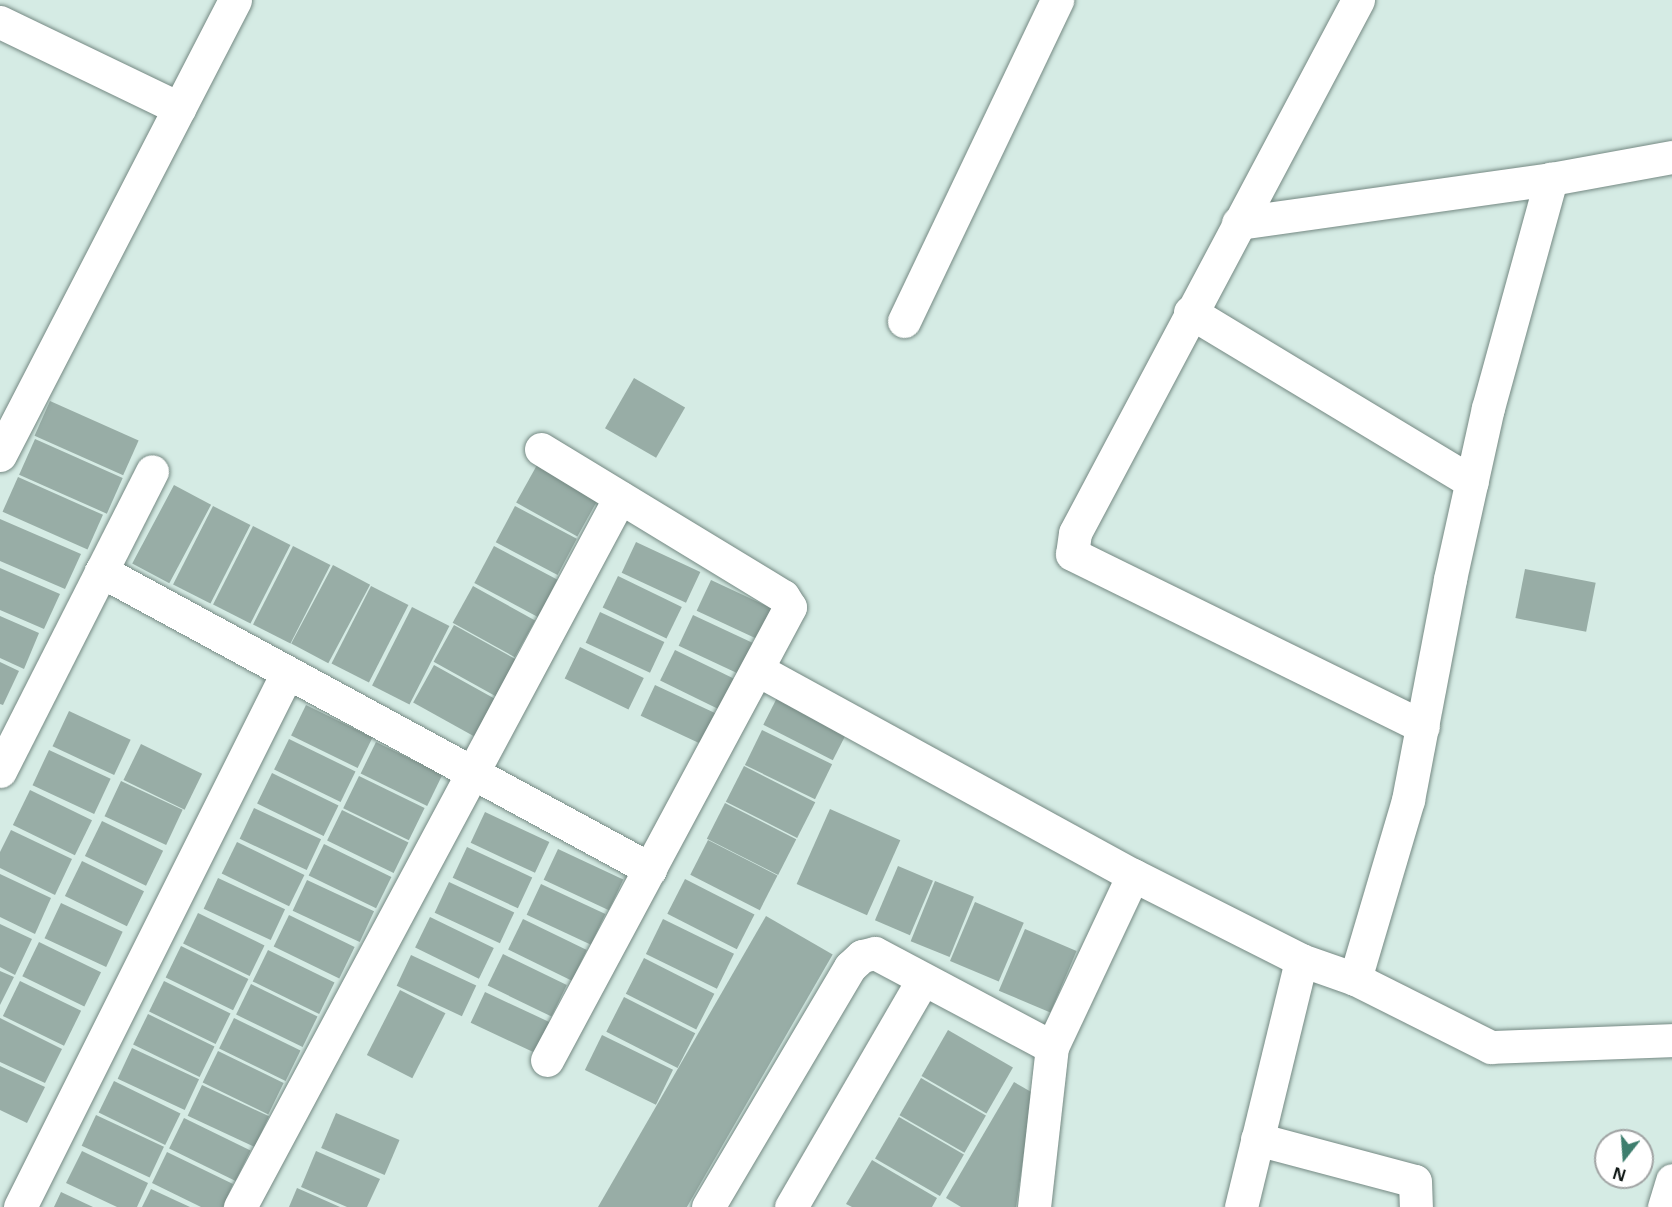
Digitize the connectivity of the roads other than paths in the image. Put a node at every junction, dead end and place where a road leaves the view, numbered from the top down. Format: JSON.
{"nodes":[{"id":1,"x":235,"y":0,"type":"edge"},
{"id":2,"x":1057,"y":0,"type":"edge"},
{"id":3,"x":1358,"y":0,"type":"edge"},
{"id":4,"x":0,"y":22,"type":"edge"},
{"id":5,"x":179,"y":108,"type":"junction"},
{"id":6,"x":1672,"y":157,"type":"edge"},
{"id":7,"x":1551,"y":179,"type":"junction"},
{"id":8,"x":1238,"y":223,"type":"junction"},
{"id":9,"x":1190,"y":312,"type":"junction"},
{"id":10,"x":904,"y":321,"type":"dead end"},
{"id":11,"x":541,"y":448,"type":"dead end"},
{"id":12,"x":0,"y":455,"type":"edge"},
{"id":13,"x":152,"y":471,"type":"dead end"},
{"id":14,"x":1472,"y":482,"type":"junction"},
{"id":15,"x":620,"y":497,"type":"junction"},
{"id":16,"x":101,"y":571,"type":"junction"},
{"id":17,"x":758,"y":670,"type":"junction"},
{"id":18,"x":287,"y":673,"type":"junction"},
{"id":19,"x":1423,"y":727,"type":"junction"},
{"id":20,"x":0,"y":771,"type":"edge"},
{"id":21,"x":472,"y":773,"type":"junction"},
{"id":22,"x":650,"y":869,"type":"junction"},
{"id":23,"x":1133,"y":875,"type":"junction"},
{"id":24,"x":1301,"y":960,"type":"junction"},
{"id":25,"x":923,"y":979,"type":"junction"},
{"id":26,"x":1355,"y":979,"type":"junction"},
{"id":27,"x":1672,"y":1040,"type":"edge"},
{"id":28,"x":1052,"y":1047,"type":"junction"},
{"id":29,"x":547,"y":1059,"type":"dead end"},
{"id":30,"x":1257,"y":1139,"type":"junction"},
{"id":31,"x":20,"y":1207,"type":"edge"},
{"id":32,"x":240,"y":1207,"type":"edge"},
{"id":33,"x":708,"y":1207,"type":"edge"},
{"id":34,"x":790,"y":1207,"type":"edge"},
{"id":35,"x":1034,"y":1207,"type":"edge"},
{"id":36,"x":1241,"y":1207,"type":"edge"},
{"id":37,"x":1416,"y":1207,"type":"edge"}],
"edges":[{"from":1,"to":5,"type":"street"},
{"from":2,"to":10,"type":"street"},
{"from":3,"to":8,"type":"street"},
{"from":4,"to":5,"type":"street"},
{"from":5,"to":12,"type":"street"},
{"from":6,"to":7,"type":"street"},
{"from":7,"to":8,"type":"street"},
{"from":7,"to":14,"type":"street"},
{"from":8,"to":9,"type":"street"},
{"from":9,"to":14,"type":"street"},
{"from":9,"to":19,"type":"street"},
{"from":11,"to":15,"type":"street"},
{"from":13,"to":16,"type":"street"},
{"from":14,"to":19,"type":"street"},
{"from":15,"to":17,"type":"street"},
{"from":15,"to":21,"type":"street"},
{"from":16,"to":18,"type":"street"},
{"from":16,"to":20,"type":"street"},
{"from":17,"to":22,"type":"street"},
{"from":17,"to":23,"type":"street"},
{"from":18,"to":21,"type":"street"},
{"from":18,"to":31,"type":"street"},
{"from":19,"to":26,"type":"street"},
{"from":21,"to":22,"type":"street"},
{"from":21,"to":32,"type":"street"},
{"from":22,"to":29,"type":"street"},
{"from":23,"to":24,"type":"street"},
{"from":23,"to":28,"type":"street"},
{"from":24,"to":26,"type":"street"},
{"from":24,"to":30,"type":"street"},
{"from":25,"to":28,"type":"street"},
{"from":25,"to":33,"type":"street"},
{"from":25,"to":34,"type":"street"},
{"from":26,"to":27,"type":"street"},
{"from":28,"to":35,"type":"street"},
{"from":30,"to":36,"type":"street"},
{"from":30,"to":37,"type":"street"}]}
